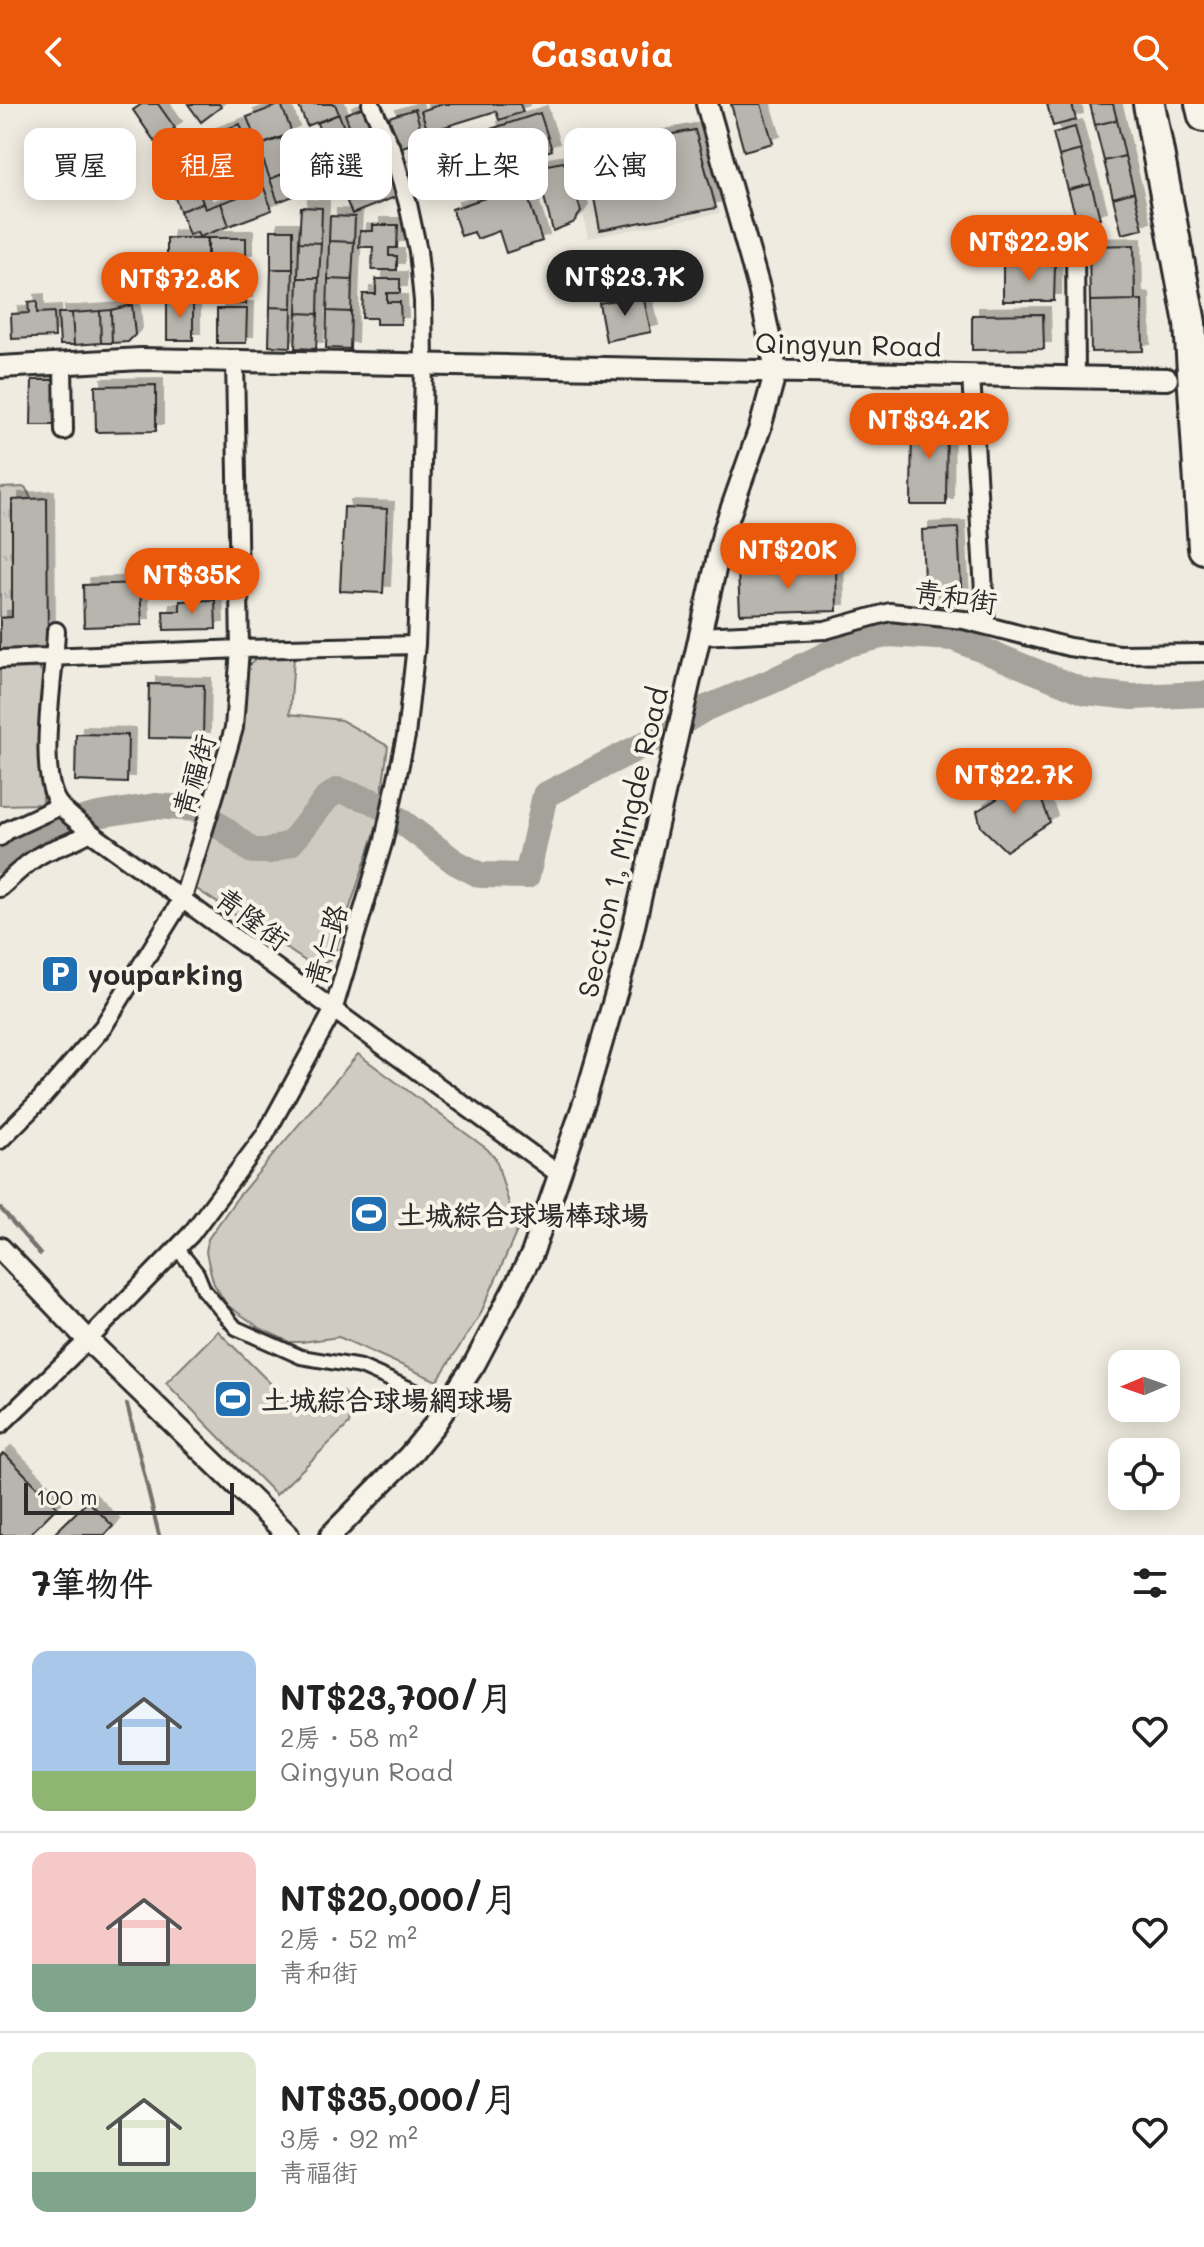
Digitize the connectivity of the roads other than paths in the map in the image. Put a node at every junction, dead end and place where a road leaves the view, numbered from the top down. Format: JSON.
{"nodes":[{"id":1,"x":371,"y":104,"type":"edge"},
{"id":2,"x":707,"y":104,"type":"edge"},
{"id":3,"x":1149,"y":104,"type":"edge"},
{"id":4,"x":1201,"y":104,"type":"edge"},
{"id":5,"x":1204,"y":116,"type":"edge"},
{"id":6,"x":1073,"y":237,"type":"dead end"},
{"id":7,"x":235,"y":360,"type":"junction"},
{"id":8,"x":63,"y":363,"type":"junction"},
{"id":9,"x":424,"y":364,"type":"junction"},
{"id":10,"x":0,"y":367,"type":"edge"},
{"id":11,"x":776,"y":370,"type":"junction"},
{"id":12,"x":971,"y":375,"type":"junction"},
{"id":13,"x":1076,"y":376,"type":"junction"},
{"id":14,"x":1167,"y":379,"type":"dead end"},
{"id":15,"x":64,"y":431,"type":"dead end"},
{"id":16,"x":1204,"y":548,"type":"edge"},
{"id":17,"x":986,"y":625,"type":"junction"},
{"id":18,"x":56,"y":631,"type":"dead end"},
{"id":19,"x":699,"y":636,"type":"junction"},
{"id":20,"x":416,"y":645,"type":"junction"},
{"id":21,"x":240,"y":649,"type":"junction"},
{"id":22,"x":1204,"y":653,"type":"edge"},
{"id":23,"x":55,"y":657,"type":"junction"},
{"id":24,"x":0,"y":659,"type":"edge"},
{"id":25,"x":61,"y":806,"type":"junction"},
{"id":26,"x":90,"y":832,"type":"junction"},
{"id":27,"x":0,"y":837,"type":"edge"},
{"id":28,"x":0,"y":888,"type":"edge"},
{"id":29,"x":183,"y":898,"type":"junction"},
{"id":30,"x":333,"y":1011,"type":"junction"},
{"id":31,"x":0,"y":1140,"type":"edge"},
{"id":32,"x":560,"y":1175,"type":"junction"},
{"id":33,"x":0,"y":1248,"type":"edge"},
{"id":34,"x":177,"y":1248,"type":"junction"},
{"id":35,"x":88,"y":1340,"type":"junction"},
{"id":36,"x":447,"y":1405,"type":"junction"},
{"id":37,"x":0,"y":1425,"type":"edge"},
{"id":38,"x":288,"y":1535,"type":"edge"},
{"id":39,"x":331,"y":1535,"type":"edge"}],
"edges":[{"from":1,"to":9,"type":"street","name":"青仁路"},
{"from":2,"to":11,"type":"street","name":"Section 1, Mingde Road"},
{"from":3,"to":16,"type":"highway"},
{"from":4,"to":5,"type":"highway"},
{"from":6,"to":13,"type":"street"},
{"from":7,"to":8,"type":"street","name":"Qingyun Road"},
{"from":7,"to":9,"type":"street","name":"Qingyun Road"},
{"from":7,"to":21,"type":"street","name":"青福街"},
{"from":8,"to":10,"type":"street","name":"Qingyun Road"},
{"from":8,"to":15,"type":"street"},
{"from":9,"to":11,"type":"street","name":"Qingyun Road"},
{"from":9,"to":20,"type":"street","name":"青仁路"},
{"from":11,"to":12,"type":"street","name":"Qingyun Road"},
{"from":11,"to":19,"type":"street","name":"Section 1, Mingde Road"},
{"from":12,"to":13,"type":"street","name":"Qingyun Road"},
{"from":12,"to":17,"type":"street"},
{"from":13,"to":14,"type":"street","name":"Qingyun Road"},
{"from":17,"to":19,"type":"street","name":"青和街"},
{"from":17,"to":22,"type":"street","name":"青和街"},
{"from":18,"to":23,"type":"street"},
{"from":19,"to":32,"type":"street","name":"Section 1, Mingde Road"},
{"from":20,"to":21,"type":"street"},
{"from":20,"to":30,"type":"street","name":"青仁路"},
{"from":21,"to":23,"type":"street"},
{"from":21,"to":29,"type":"street","name":"青福街"},
{"from":23,"to":24,"type":"street"},
{"from":23,"to":25,"type":"street"},
{"from":25,"to":26,"type":"street","name":"青隆街"},
{"from":25,"to":27,"type":"street"},
{"from":26,"to":28,"type":"street"},
{"from":26,"to":29,"type":"street","name":"青隆街"},
{"from":29,"to":30,"type":"street","name":"青隆街"},
{"from":29,"to":31,"type":"street","name":"青福街"},
{"from":30,"to":32,"type":"street","name":"青隆街"},
{"from":30,"to":34,"type":"street","name":"青仁路"},
{"from":32,"to":36,"type":"street","name":"Section 1, Mingde Road"},
{"from":33,"to":35,"type":"street"},
{"from":34,"to":35,"type":"street","name":"青仁路"},
{"from":34,"to":36,"type":"street"},
{"from":35,"to":37,"type":"street","name":"青仁路"},
{"from":35,"to":38,"type":"street"},
{"from":36,"to":39,"type":"street","name":"Section 1, Mingde Road"}]}
